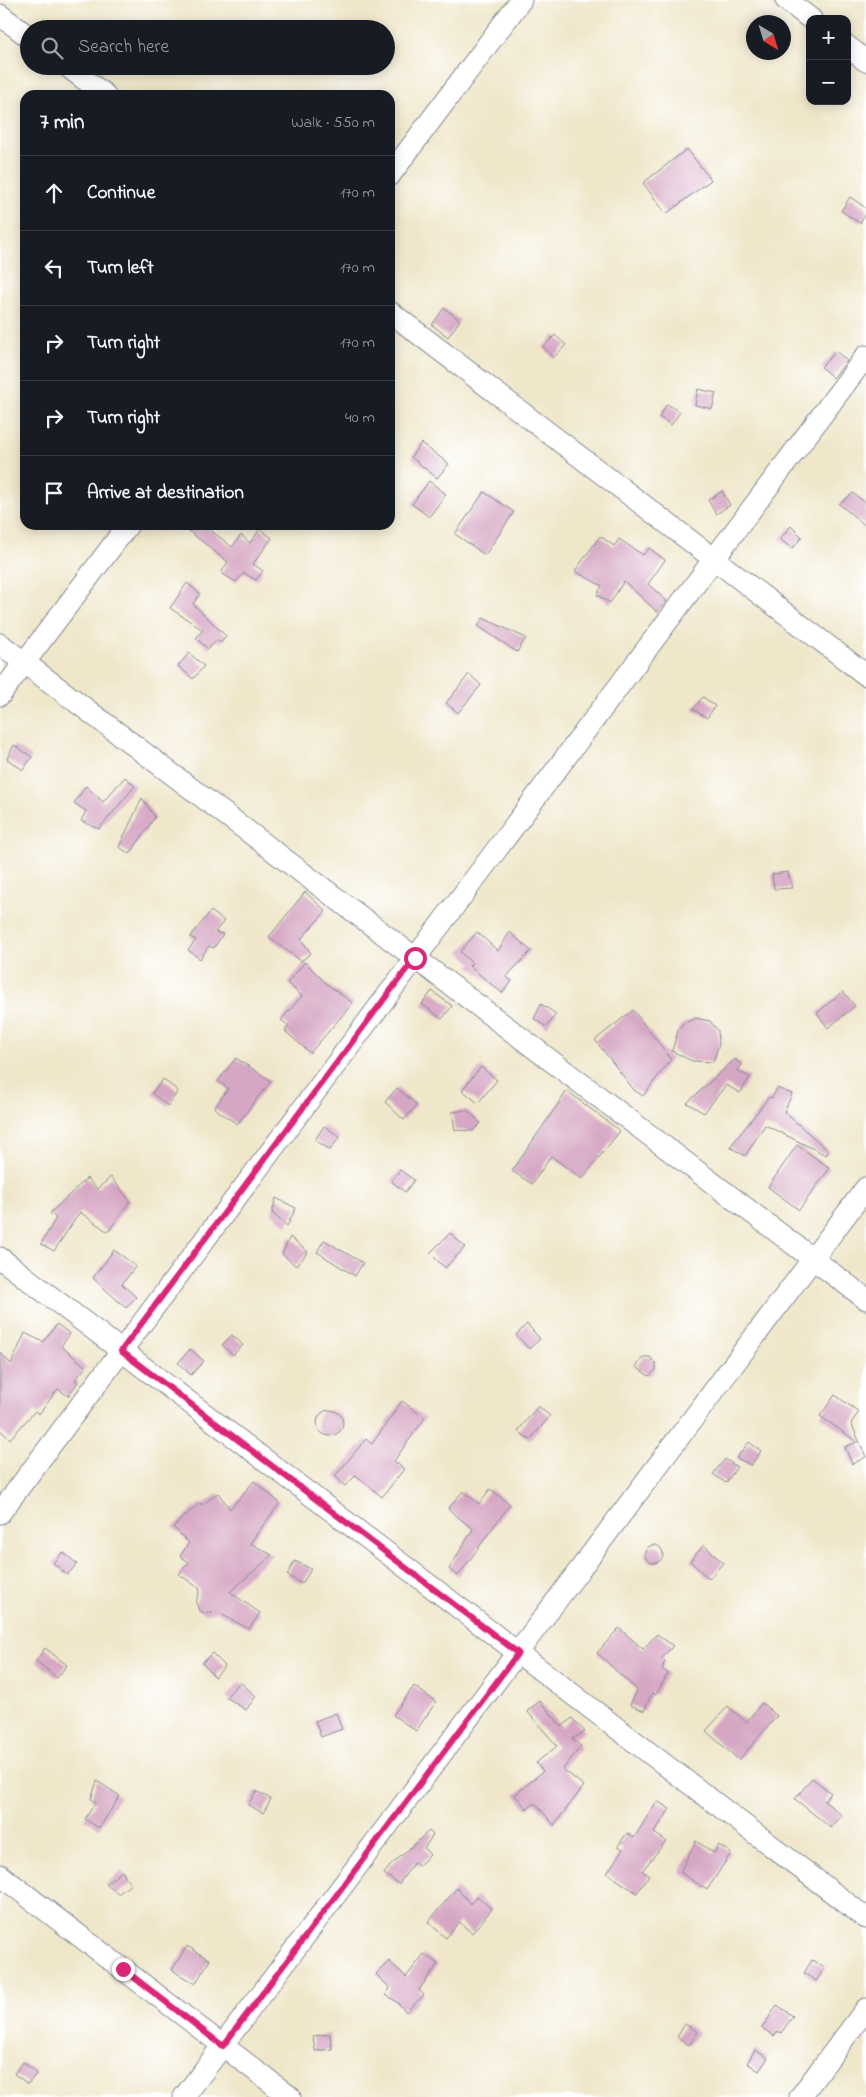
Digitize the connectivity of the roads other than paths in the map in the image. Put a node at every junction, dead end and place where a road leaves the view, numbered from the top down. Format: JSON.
{"nodes":[{"id":1,"x":521,"y":0,"type":"edge"},
{"id":2,"x":786,"y":0,"type":"edge"},
{"id":3,"x":0,"y":15,"type":"edge"},
{"id":4,"x":806,"y":15,"type":"edge"},
{"id":5,"x":20,"y":30,"type":"edge"},
{"id":6,"x":851,"y":49,"type":"edge"},
{"id":7,"x":866,"y":60,"type":"edge"},
{"id":8,"x":79,"y":75,"type":"edge"},
{"id":9,"x":98,"y":90,"type":"edge"},
{"id":10,"x":395,"y":168,"type":"edge"},
{"id":11,"x":395,"y":316,"type":"edge"},
{"id":12,"x":866,"y":356,"type":"edge"},
{"id":13,"x":124,"y":530,"type":"edge"},
{"id":14,"x":714,"y":559,"type":"junction"},
{"id":15,"x":0,"y":644,"type":"edge"},
{"id":16,"x":25,"y":662,"type":"junction"},
{"id":17,"x":866,"y":675,"type":"edge"},
{"id":18,"x":0,"y":695,"type":"edge"},
{"id":19,"x":415,"y":958,"type":"junction"},
{"id":20,"x":866,"y":1188,"type":"edge"},
{"id":21,"x":0,"y":1258,"type":"edge"},
{"id":22,"x":813,"y":1259,"type":"junction"},
{"id":23,"x":866,"y":1299,"type":"edge"},
{"id":24,"x":121,"y":1351,"type":"junction"},
{"id":25,"x":0,"y":1513,"type":"edge"},
{"id":26,"x":518,"y":1653,"type":"junction"},
{"id":27,"x":0,"y":1876,"type":"edge"},
{"id":28,"x":866,"y":1918,"type":"edge"},
{"id":29,"x":866,"y":2008,"type":"edge"},
{"id":30,"x":223,"y":2046,"type":"junction"},
{"id":31,"x":184,"y":2097,"type":"edge"},
{"id":32,"x":290,"y":2097,"type":"edge"},
{"id":33,"x":800,"y":2097,"type":"edge"}],
"edges":[{"from":1,"to":10,"type":"street"},
{"from":2,"to":4,"type":"street"},
{"from":3,"to":5,"type":"street"},
{"from":6,"to":7,"type":"street"},
{"from":8,"to":9,"type":"street"},
{"from":11,"to":14,"type":"street"},
{"from":12,"to":14,"type":"street"},
{"from":13,"to":16,"type":"street"},
{"from":14,"to":17,"type":"street"},
{"from":14,"to":19,"type":"street"},
{"from":15,"to":16,"type":"street"},
{"from":16,"to":18,"type":"street"},
{"from":16,"to":19,"type":"street"},
{"from":19,"to":22,"type":"street"},
{"from":19,"to":24,"type":"street"},
{"from":20,"to":22,"type":"street"},
{"from":21,"to":24,"type":"street"},
{"from":22,"to":23,"type":"street"},
{"from":22,"to":26,"type":"street"},
{"from":24,"to":25,"type":"street"},
{"from":24,"to":26,"type":"street"},
{"from":26,"to":28,"type":"street"},
{"from":26,"to":30,"type":"street"},
{"from":27,"to":30,"type":"street"},
{"from":29,"to":33,"type":"street"},
{"from":30,"to":31,"type":"street"},
{"from":30,"to":32,"type":"street"}]}
